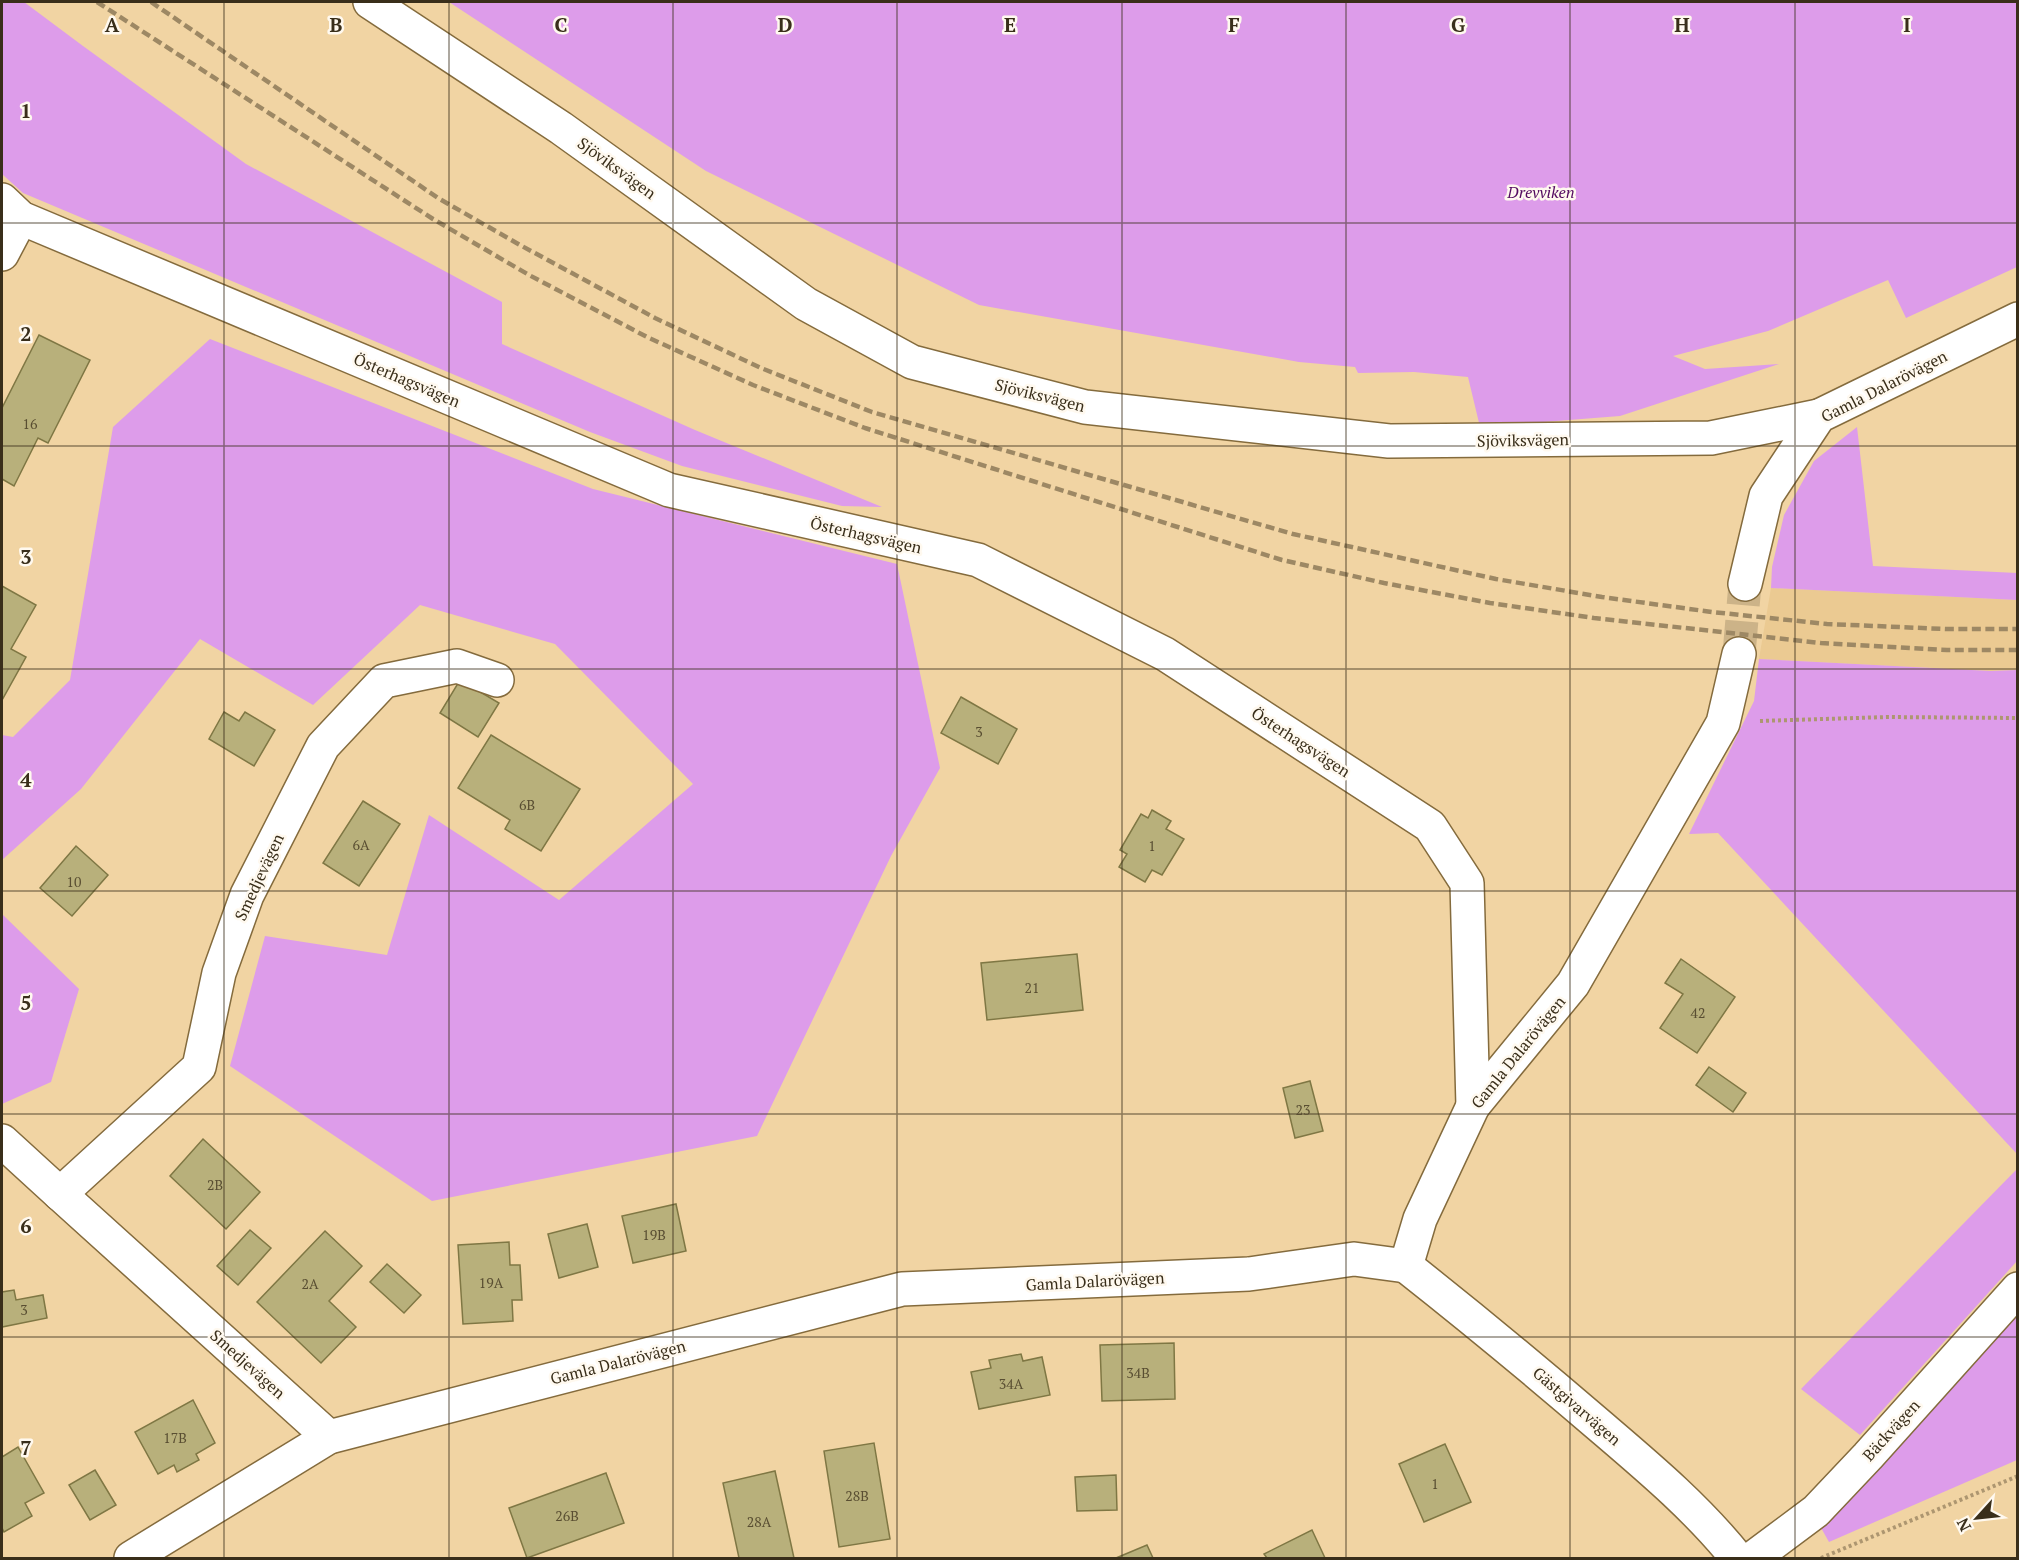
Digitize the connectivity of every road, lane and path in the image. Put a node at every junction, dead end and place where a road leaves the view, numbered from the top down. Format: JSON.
{"nodes":[{"id":1,"x":370,"y":2,"type":"edge"},
{"id":2,"x":11,"y":209,"type":"edge"},
{"id":3,"x":2,"y":254,"type":"edge"},
{"id":4,"x":2018,"y":319,"type":"edge"},
{"id":5,"x":1819,"y":416,"type":"junction"},
{"id":6,"x":1745,"y":584,"type":"tunnel mouth"},
{"id":7,"x":1739,"y":654,"type":"tunnel mouth"},
{"id":8,"x":497,"y":680,"type":"dead end"},
{"id":9,"x":2018,"y":718,"type":"edge"},
{"id":10,"x":1723,"y":723,"type":"junction"},
{"id":11,"x":1473,"y":1106,"type":"junction"},
{"id":12,"x":2,"y":1141,"type":"edge"},
{"id":13,"x":60,"y":1194,"type":"junction"},
{"id":14,"x":1406,"y":1266,"type":"junction"},
{"id":15,"x":2018,"y":1289,"type":"edge"},
{"id":16,"x":329,"y":1437,"type":"junction"},
{"id":17,"x":2018,"y":1476,"type":"edge"},
{"id":18,"x":131,"y":1558,"type":"edge"},
{"id":19,"x":1737,"y":1558,"type":"edge"},
{"id":20,"x":1753,"y":1558,"type":"edge"},
{"id":21,"x":1821,"y":1558,"type":"edge"}],
"edges":[{"from":1,"to":5,"type":"street","name":"Sjöviksvägen"},
{"from":2,"to":3,"type":"street"},
{"from":2,"to":11,"type":"street","name":"Österhagsvägen"},
{"from":4,"to":5,"type":"street","name":"Gamla Dalarövägen"},
{"from":5,"to":6,"type":"street","name":"Gamla Dalarövägen"},
{"from":7,"to":10,"type":"street","name":"Gamla Dalarövägen"},
{"from":8,"to":13,"type":"street","name":"Smedjevägen"},
{"from":9,"to":10,"type":"path"},
{"from":10,"to":11,"type":"street","name":"Gamla Dalarövägen"},
{"from":11,"to":14,"type":"street","name":"Gamla Dalarövägen"},
{"from":12,"to":13,"type":"street","name":"Smedjevägen"},
{"from":13,"to":16,"type":"street","name":"Smedjevägen"},
{"from":14,"to":16,"type":"street","name":"Gamla Dalarövägen"},
{"from":14,"to":19,"type":"street","name":"Gästgivarvägen"},
{"from":15,"to":20,"type":"street","name":"Bäckvägen"},
{"from":16,"to":18,"type":"street","name":"Gamla Dalarövägen"},
{"from":17,"to":21,"type":"path"}]}
